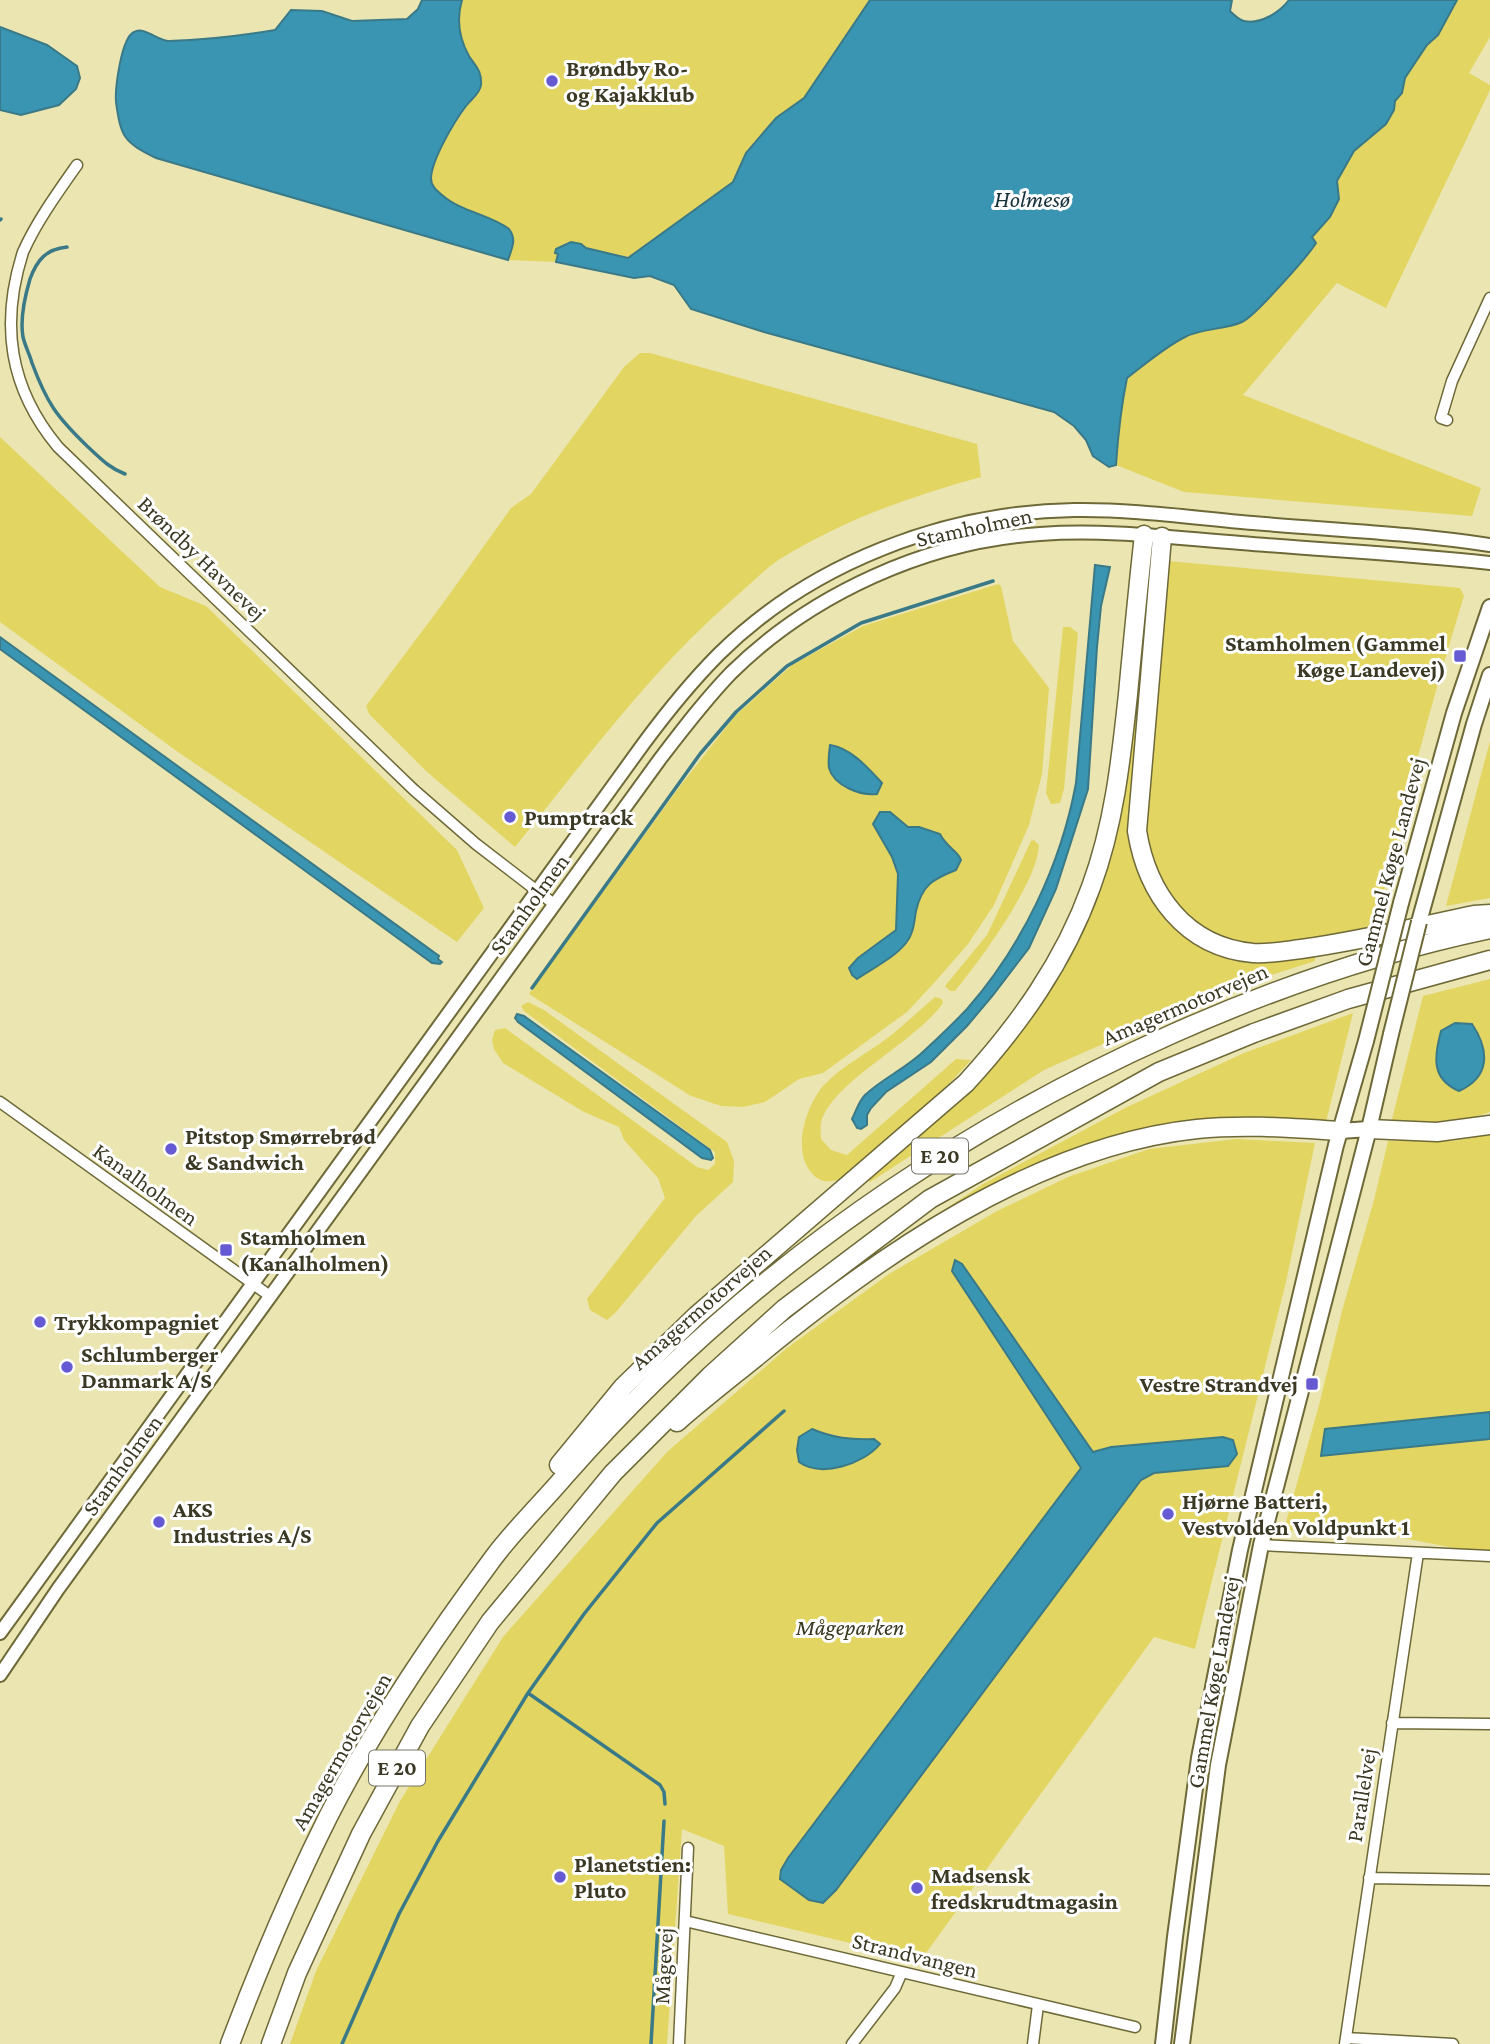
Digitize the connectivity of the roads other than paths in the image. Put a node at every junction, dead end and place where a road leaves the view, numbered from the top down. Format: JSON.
{"nodes":[{"id":1,"x":77,"y":165,"type":"dead end"},
{"id":2,"x":1490,"y":298,"type":"edge"},
{"id":3,"x":1485,"y":319,"type":"edge"},
{"id":4,"x":1447,"y":419,"type":"dead end"},
{"id":5,"x":1156,"y":514,"type":"junction"},
{"id":6,"x":1144,"y":535,"type":"junction"},
{"id":7,"x":1162,"y":537,"type":"junction"},
{"id":8,"x":1490,"y":545,"type":"edge"},
{"id":9,"x":1490,"y":563,"type":"edge"},
{"id":10,"x":1490,"y":607,"type":"edge"},
{"id":11,"x":1490,"y":675,"type":"edge"},
{"id":12,"x":537,"y":891,"type":"junction"},
{"id":13,"x":554,"y":904,"type":"junction"},
{"id":14,"x":1490,"y":914,"type":"edge"},
{"id":15,"x":1490,"y":929,"type":"edge"},
{"id":16,"x":1490,"y":960,"type":"edge"},
{"id":17,"x":0,"y":1102,"type":"edge"},
{"id":18,"x":1490,"y":1125,"type":"edge"},
{"id":19,"x":1369,"y":1129,"type":"junction"},
{"id":20,"x":1340,"y":1131,"type":"junction"},
{"id":21,"x":252,"y":1283,"type":"junction"},
{"id":22,"x":271,"y":1296,"type":"junction"},
{"id":23,"x":572,"y":1520,"type":"junction"},
{"id":24,"x":1261,"y":1545,"type":"junction"},
{"id":25,"x":1418,"y":1553,"type":"junction"},
{"id":26,"x":497,"y":1554,"type":"junction"},
{"id":27,"x":1490,"y":1556,"type":"edge"},
{"id":28,"x":0,"y":1633,"type":"edge"},
{"id":29,"x":0,"y":1675,"type":"edge"},
{"id":30,"x":1392,"y":1723,"type":"junction"},
{"id":31,"x":1490,"y":1724,"type":"edge"},
{"id":32,"x":688,"y":1847,"type":"dead end"},
{"id":33,"x":1368,"y":1878,"type":"junction"},
{"id":34,"x":1490,"y":1880,"type":"edge"},
{"id":35,"x":685,"y":1921,"type":"junction"},
{"id":36,"x":902,"y":1972,"type":"junction"},
{"id":37,"x":1038,"y":2005,"type":"junction"},
{"id":38,"x":1135,"y":2027,"type":"dead end"},
{"id":39,"x":1346,"y":2041,"type":"edge"},
{"id":40,"x":230,"y":2044,"type":"edge"},
{"id":41,"x":271,"y":2044,"type":"edge"},
{"id":42,"x":679,"y":2044,"type":"edge"},
{"id":43,"x":852,"y":2044,"type":"edge"},
{"id":44,"x":1033,"y":2044,"type":"edge"},
{"id":45,"x":1163,"y":2044,"type":"edge"},
{"id":46,"x":1182,"y":2044,"type":"edge"},
{"id":47,"x":1453,"y":2044,"type":"edge"}],
"edges":[{"from":1,"to":12,"type":"street","name":"Brøndby Havnevej"},
{"from":2,"to":3,"type":"street"},
{"from":3,"to":4,"type":"street"},
{"from":5,"to":6,"type":"street"},
{"from":5,"to":7,"type":"street"},
{"from":5,"to":8,"type":"street","name":"Stamholmen"},
{"from":5,"to":12,"type":"street","name":"Stamholmen"},
{"from":6,"to":7,"type":"street","name":"Stamholmen"},
{"from":6,"to":13,"type":"street","name":"Stamholmen"},
{"from":6,"to":26,"type":"highway"},
{"from":7,"to":9,"type":"street","name":"Stamholmen"},
{"from":7,"to":14,"type":"highway"},
{"from":10,"to":20,"type":"main road","name":"Gammel Køge Landevej","bridge":true},
{"from":11,"to":19,"type":"main road","name":"Gammel Køge Landevej","bridge":true},
{"from":12,"to":13,"type":"street","name":"Brøndby Havnevej"},
{"from":12,"to":21,"type":"street","name":"Stamholmen"},
{"from":13,"to":22,"type":"street","name":"Stamholmen"},
{"from":15,"to":26,"type":"highway","name":"Amagermotorvejen","number":"E 20"},
{"from":16,"to":23,"type":"highway","number":"E 20"},
{"from":17,"to":21,"type":"street","name":"Kanalholmen"},
{"from":18,"to":19,"type":"highway"},
{"from":19,"to":20,"type":"main road"},
{"from":19,"to":24,"type":"main road","name":"Gammel Køge Landevej"},
{"from":20,"to":23,"type":"highway"},
{"from":20,"to":45,"type":"main road","name":"Gammel Køge Landevej"},
{"from":21,"to":22,"type":"street","name":"Kanalholmen"},
{"from":21,"to":28,"type":"street","name":"Stamholmen"},
{"from":22,"to":29,"type":"street","name":"Stamholmen"},
{"from":23,"to":41,"type":"highway","number":"E 20"},
{"from":24,"to":25,"type":"street"},
{"from":24,"to":46,"type":"main road","name":"Gammel Køge Landevej"},
{"from":25,"to":27,"type":"street"},
{"from":25,"to":30,"type":"street","name":"Parallelvej"},
{"from":26,"to":40,"type":"highway","name":"Amagermotorvejen","number":"E 20"},
{"from":30,"to":31,"type":"street"},
{"from":30,"to":33,"type":"street","name":"Parallelvej"},
{"from":32,"to":35,"type":"street","name":"Mågevej"},
{"from":33,"to":34,"type":"street"},
{"from":33,"to":39,"type":"street","name":"Parallelvej"},
{"from":35,"to":36,"type":"street","name":"Strandvangen"},
{"from":35,"to":42,"type":"street","name":"Mågevej"},
{"from":36,"to":37,"type":"street","name":"Strandvangen"},
{"from":36,"to":43,"type":"street"},
{"from":37,"to":38,"type":"street","name":"Strandvangen"},
{"from":37,"to":44,"type":"street"},
{"from":39,"to":47,"type":"street"}]}
